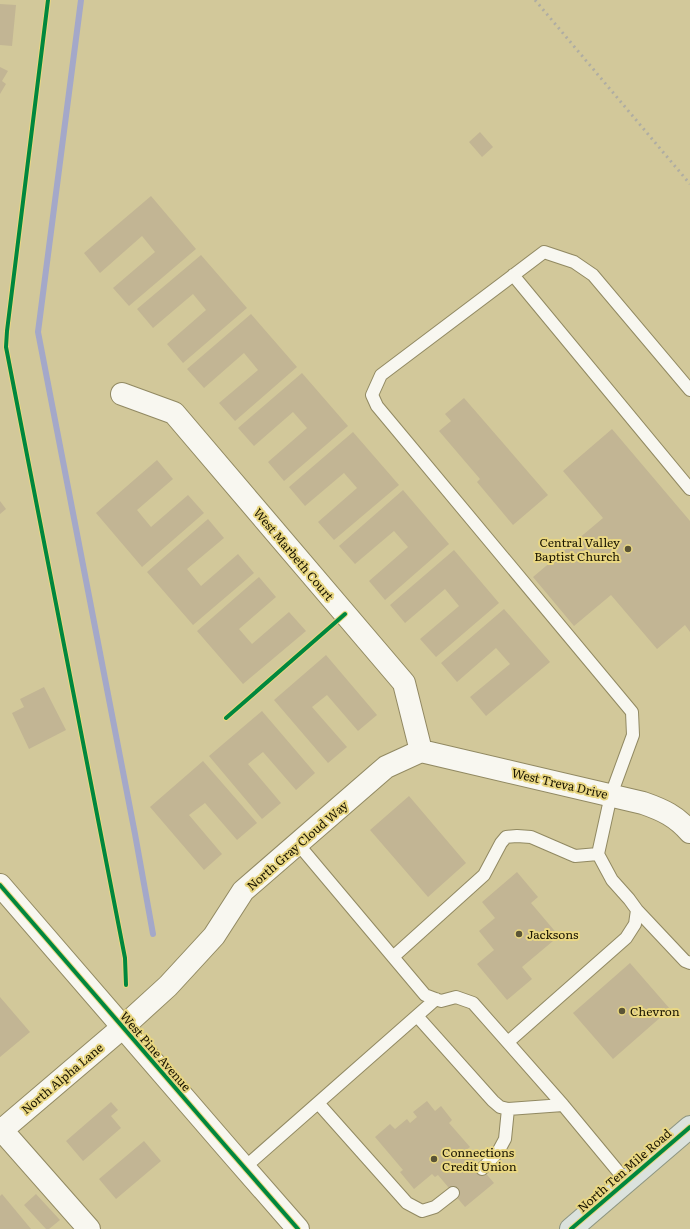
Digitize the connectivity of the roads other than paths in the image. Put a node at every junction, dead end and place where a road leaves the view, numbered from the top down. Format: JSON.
{"nodes":[{"id":1,"x":513,"y":276,"type":"junction"},
{"id":2,"x":690,"y":390,"type":"edge"},
{"id":3,"x":122,"y":394,"type":"dead end"},
{"id":4,"x":690,"y":489,"type":"edge"},
{"id":5,"x":421,"y":751,"type":"junction"},
{"id":6,"x":611,"y":795,"type":"junction"},
{"id":7,"x":690,"y":832,"type":"edge"},
{"id":8,"x":298,"y":844,"type":"junction"},
{"id":9,"x":598,"y":854,"type":"junction"},
{"id":10,"x":0,"y":884,"type":"edge"},
{"id":11,"x":637,"y":910,"type":"junction"},
{"id":12,"x":393,"y":957,"type":"junction"},
{"id":13,"x":690,"y":963,"type":"edge"},
{"id":14,"x":436,"y":999,"type":"junction"},
{"id":15,"x":417,"y":1016,"type":"junction"},
{"id":16,"x":123,"y":1027,"type":"junction"},
{"id":17,"x":508,"y":1042,"type":"junction"},
{"id":18,"x":318,"y":1103,"type":"junction"},
{"id":19,"x":563,"y":1105,"type":"junction"},
{"id":20,"x":508,"y":1109,"type":"junction"},
{"id":21,"x":690,"y":1127,"type":"edge"},
{"id":22,"x":1,"y":1129,"type":"edge"},
{"id":23,"x":244,"y":1168,"type":"junction"},
{"id":24,"x":482,"y":1169,"type":"dead end"},
{"id":25,"x":626,"y":1181,"type":"junction"},
{"id":26,"x":453,"y":1193,"type":"dead end"},
{"id":27,"x":88,"y":1229,"type":"edge"},
{"id":28,"x":298,"y":1229,"type":"edge"},
{"id":29,"x":571,"y":1229,"type":"edge"}],
"edges":[{"from":1,"to":2,"type":"lane"},
{"from":1,"to":4,"type":"lane"},
{"from":1,"to":6,"type":"lane"},
{"from":3,"to":5,"type":"street","name":"West Marbeth Court"},
{"from":5,"to":6,"type":"street","name":"West Treva Drive"},
{"from":5,"to":8,"type":"street","name":"North Gray Cloud Way"},
{"from":6,"to":7,"type":"street","name":"West Treva Drive"},
{"from":6,"to":9,"type":"lane"},
{"from":8,"to":12,"type":"lane"},
{"from":8,"to":16,"type":"street","name":"North Gray Cloud Way"},
{"from":9,"to":11,"type":"lane"},
{"from":9,"to":12,"type":"lane"},
{"from":10,"to":16,"type":"street","name":"West Pine Avenue"},
{"from":11,"to":13,"type":"lane"},
{"from":11,"to":17,"type":"lane"},
{"from":12,"to":14,"type":"lane"},
{"from":14,"to":15,"type":"lane"},
{"from":14,"to":17,"type":"lane"},
{"from":15,"to":18,"type":"lane"},
{"from":15,"to":20,"type":"lane"},
{"from":16,"to":22,"type":"street","name":"North Alpha Lane"},
{"from":16,"to":23,"type":"street","name":"West Pine Avenue"},
{"from":17,"to":19,"type":"lane"},
{"from":18,"to":23,"type":"lane"},
{"from":18,"to":26,"type":"lane"},
{"from":19,"to":20,"type":"lane"},
{"from":19,"to":25,"type":"lane"},
{"from":20,"to":24,"type":"lane"},
{"from":21,"to":25,"type":"main road","name":"North Ten Mile Road"},
{"from":22,"to":27,"type":"street"},
{"from":23,"to":28,"type":"street","name":"West Pine Avenue"},
{"from":25,"to":29,"type":"main road","name":"North Ten Mile Road"}]}
